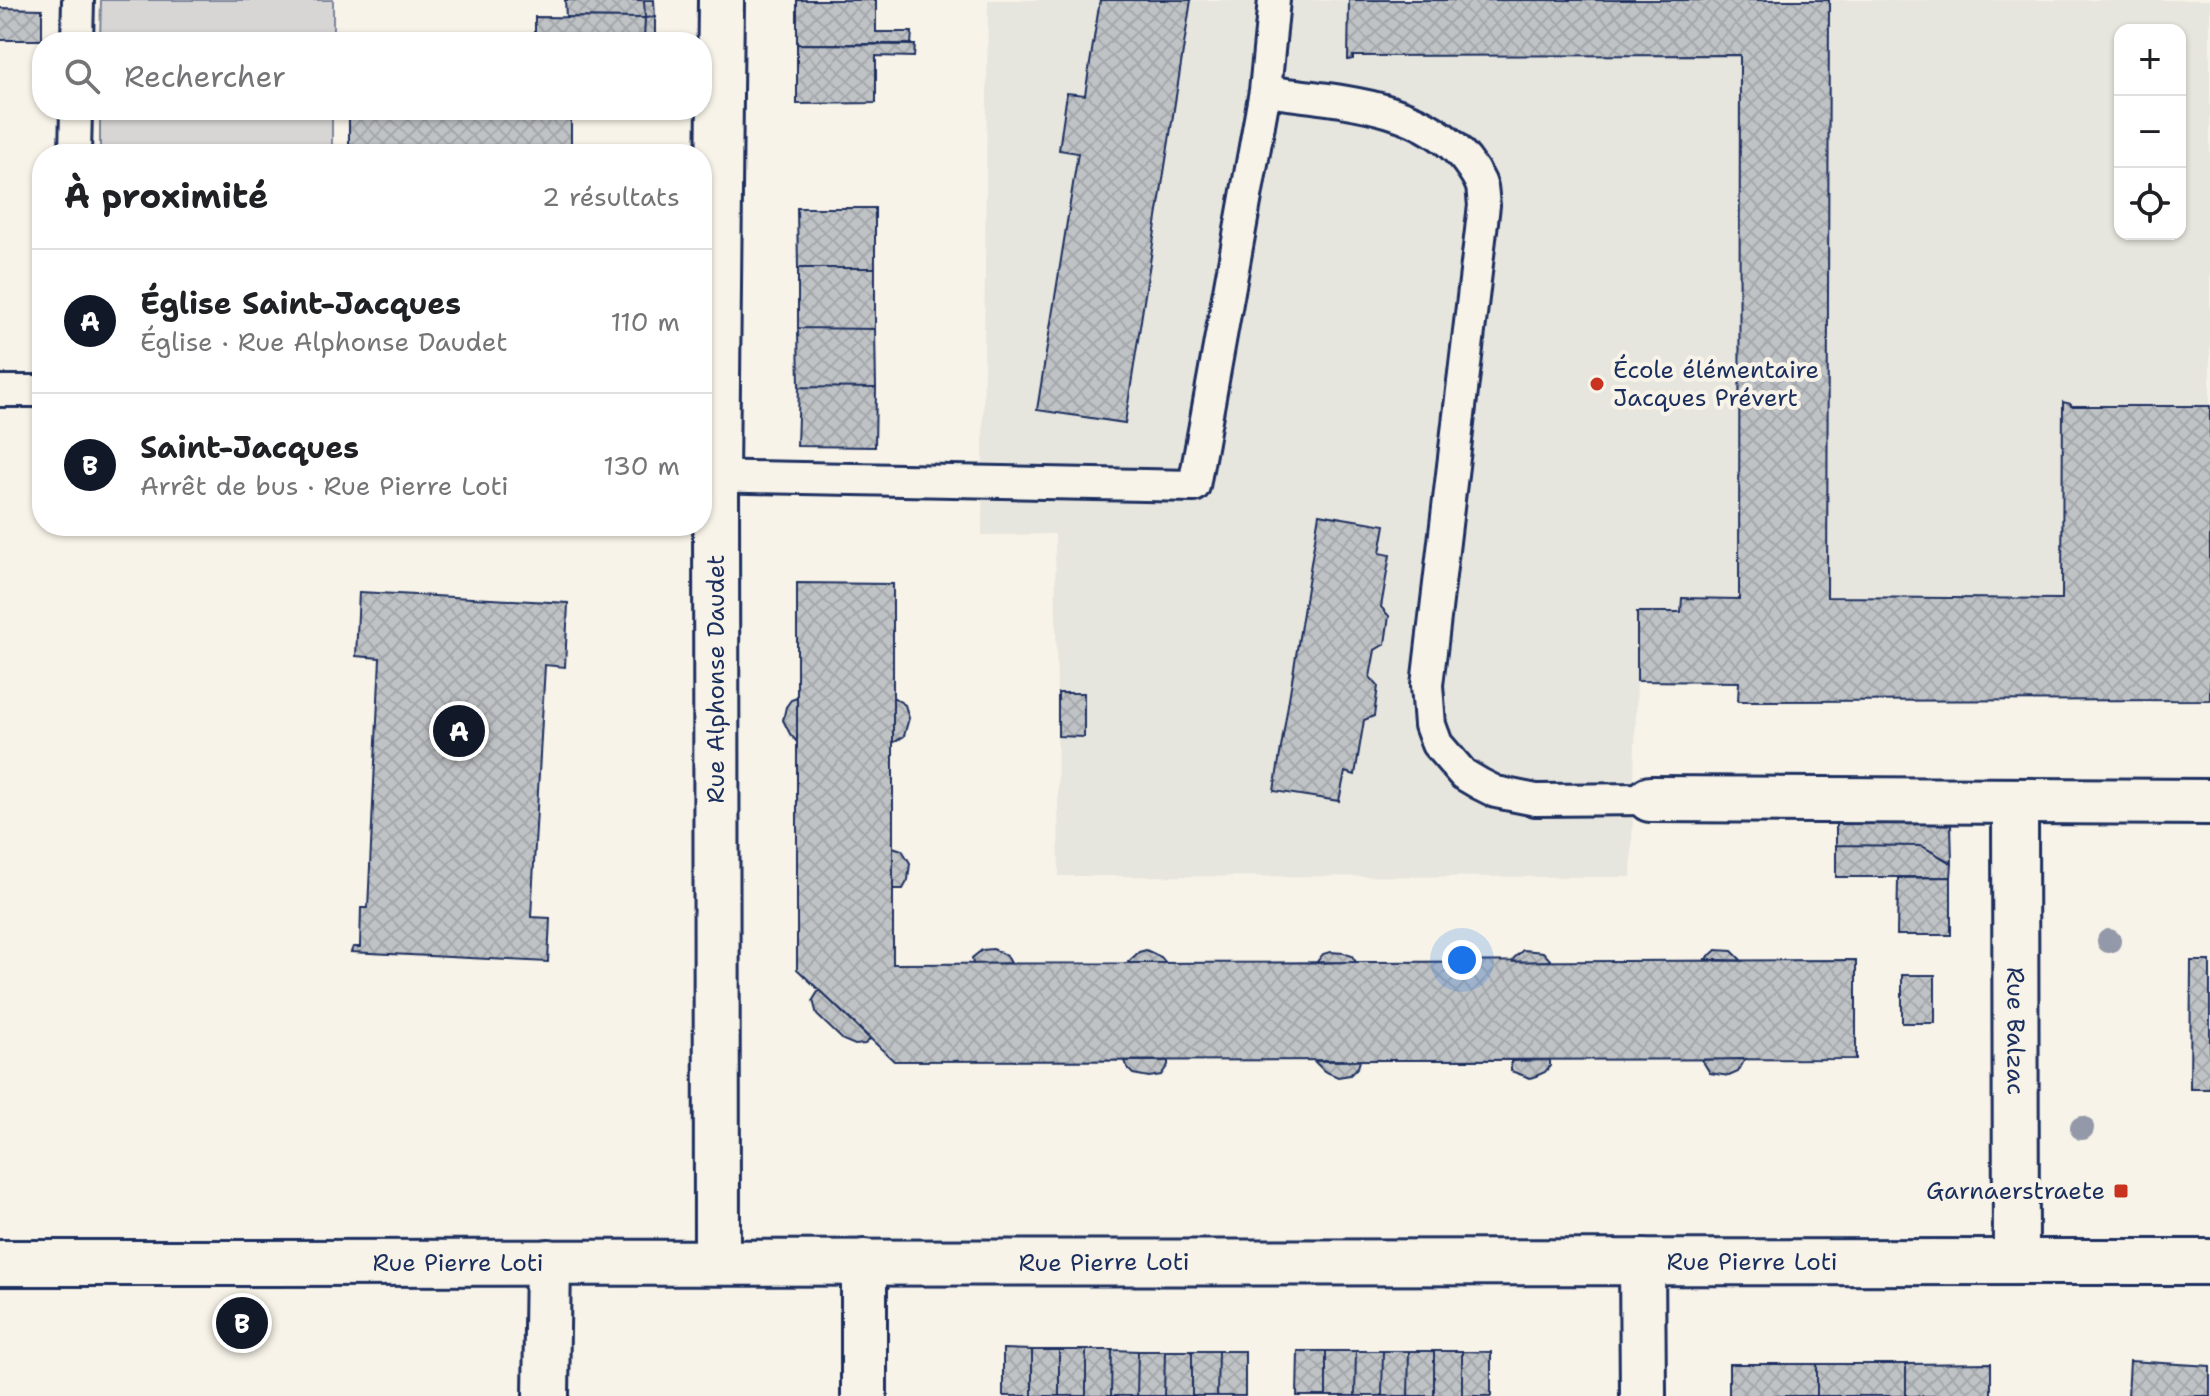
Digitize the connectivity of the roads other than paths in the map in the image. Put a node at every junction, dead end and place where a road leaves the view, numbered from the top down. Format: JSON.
{"nodes":[{"id":1,"x":78,"y":0,"type":"edge"},
{"id":2,"x":721,"y":0,"type":"edge"},
{"id":3,"x":1274,"y":0,"type":"edge"},
{"id":4,"x":77,"y":32,"type":"edge"},
{"id":5,"x":1265,"y":91,"type":"junction"},
{"id":6,"x":76,"y":120,"type":"edge"},
{"id":7,"x":75,"y":144,"type":"edge"},
{"id":8,"x":712,"y":357,"type":"edge"},
{"id":9,"x":0,"y":391,"type":"edge"},
{"id":10,"x":32,"y":391,"type":"edge"},
{"id":11,"x":712,"y":476,"type":"edge"},
{"id":12,"x":710,"y":536,"type":"edge"},
{"id":13,"x":1650,"y":799,"type":"joint"},
{"id":14,"x":2015,"y":801,"type":"junction"},
{"id":15,"x":2210,"y":802,"type":"edge"},
{"id":16,"x":548,"y":1262,"type":"junction"},
{"id":17,"x":717,"y":1262,"type":"junction"},
{"id":18,"x":864,"y":1262,"type":"junction"},
{"id":19,"x":1642,"y":1262,"type":"junction"},
{"id":20,"x":2016,"y":1262,"type":"junction"},
{"id":21,"x":2210,"y":1262,"type":"edge"},
{"id":22,"x":0,"y":1263,"type":"edge"},
{"id":23,"x":546,"y":1396,"type":"edge"},
{"id":24,"x":864,"y":1396,"type":"edge"},
{"id":25,"x":1643,"y":1396,"type":"edge"}],
"edges":[{"from":1,"to":4,"type":"lane"},
{"from":2,"to":8,"type":"street","name":"Rue Alphonse Daudet"},
{"from":3,"to":5,"type":"lane"},
{"from":5,"to":11,"type":"lane"},
{"from":5,"to":13,"type":"lane"},
{"from":6,"to":7,"type":"lane"},
{"from":9,"to":10,"type":"lane"},
{"from":12,"to":17,"type":"street","name":"Rue Alphonse Daudet"},
{"from":13,"to":14,"type":"street"},
{"from":14,"to":15,"type":"street"},
{"from":14,"to":20,"type":"street","name":"Rue Balzac"},
{"from":16,"to":17,"type":"street","name":"Rue Pierre Loti"},
{"from":16,"to":22,"type":"street","name":"Rue Pierre Loti"},
{"from":16,"to":23,"type":"street"},
{"from":17,"to":18,"type":"street","name":"Rue Pierre Loti"},
{"from":18,"to":19,"type":"street","name":"Rue Pierre Loti"},
{"from":18,"to":24,"type":"street"},
{"from":19,"to":20,"type":"street","name":"Rue Pierre Loti"},
{"from":19,"to":25,"type":"street"},
{"from":20,"to":21,"type":"street","name":"Rue Pierre Loti"}]}
